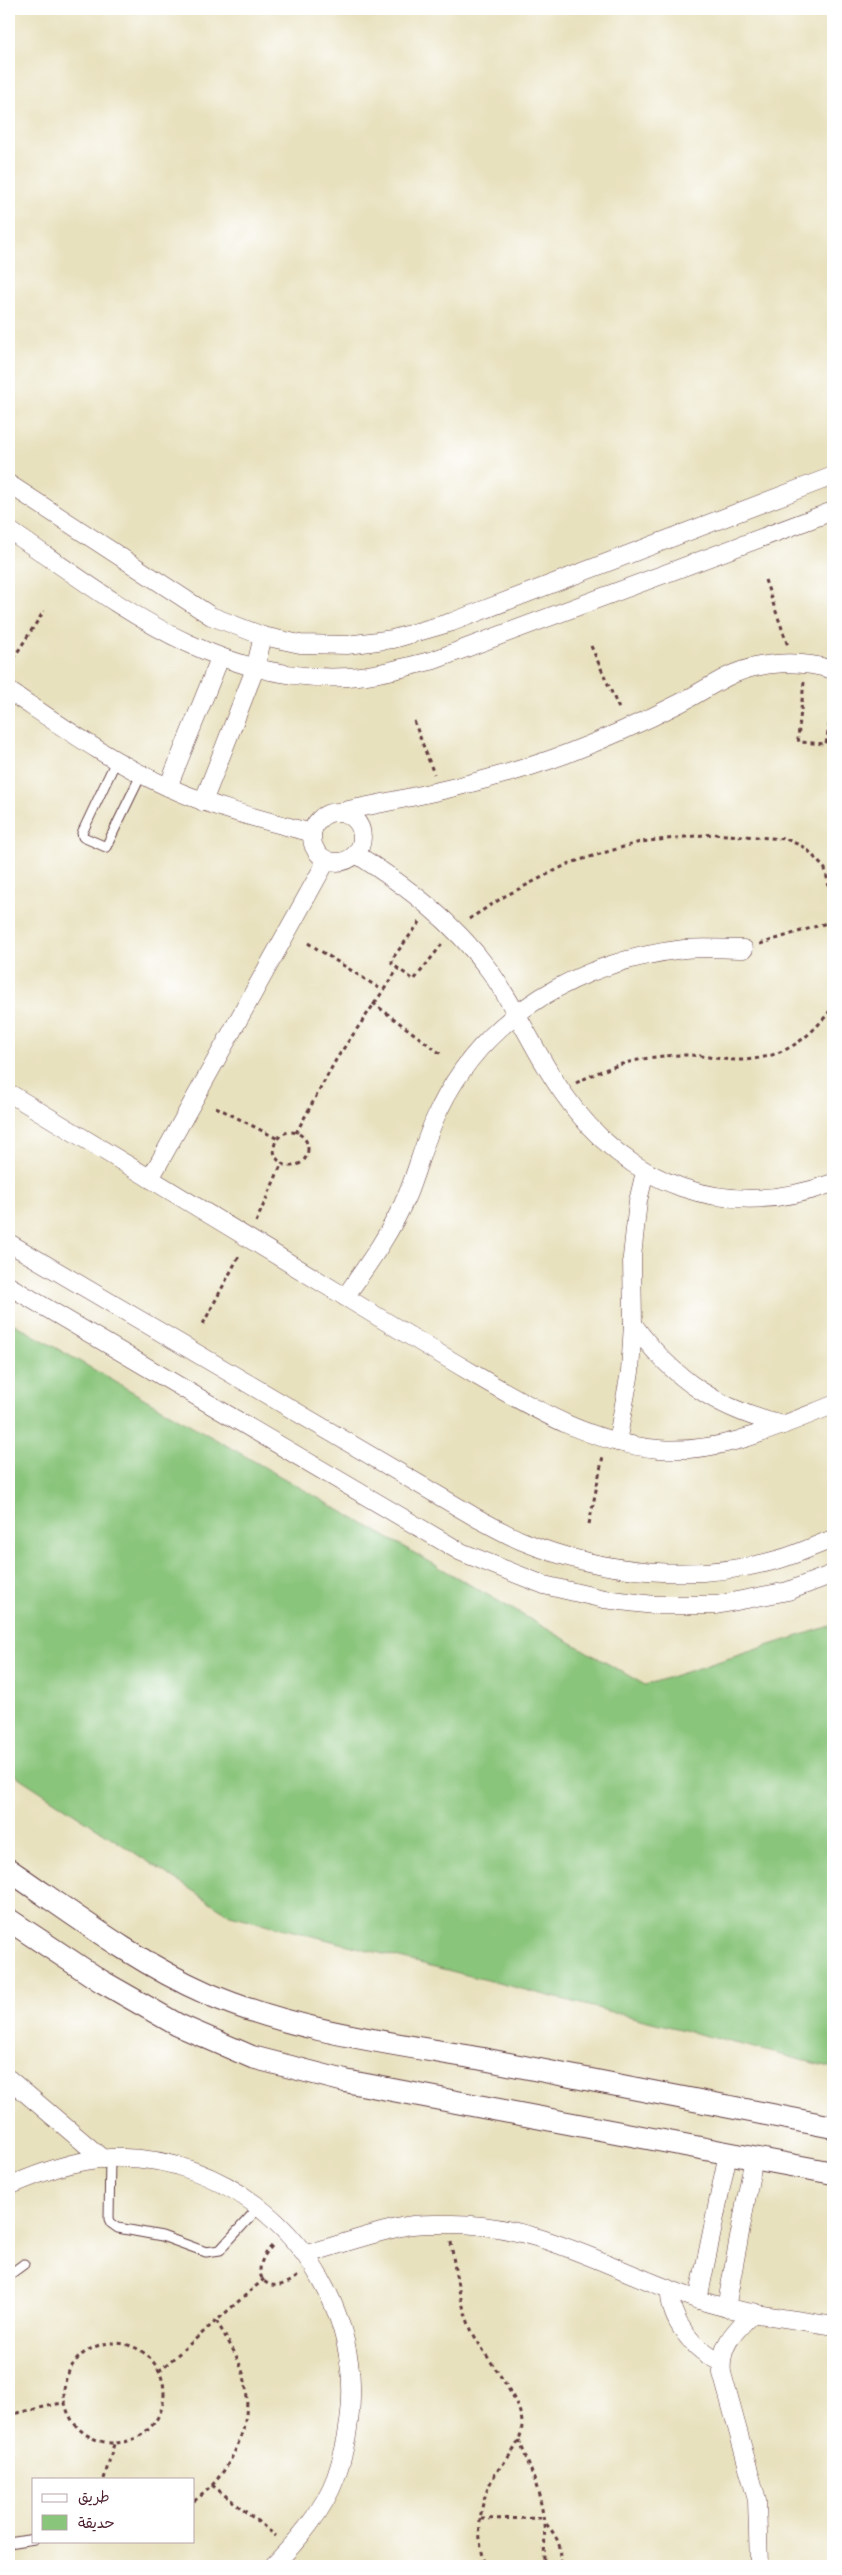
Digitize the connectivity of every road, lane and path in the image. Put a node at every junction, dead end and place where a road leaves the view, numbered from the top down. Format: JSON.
{"nodes":[{"id":1,"x":833,"y":476,"type":"edge"},
{"id":2,"x":9,"y":484,"type":"edge"},
{"id":3,"x":833,"y":511,"type":"edge"},
{"id":4,"x":9,"y":530,"type":"edge"},
{"id":5,"x":765,"y":580,"type":"dead end"},
{"id":6,"x":44,"y":611,"type":"dead end"},
{"id":7,"x":263,"y":636,"type":"junction"},
{"id":8,"x":591,"y":646,"type":"dead end"},
{"id":9,"x":220,"y":658,"type":"junction"},
{"id":10,"x":800,"y":663,"type":"junction"},
{"id":11,"x":9,"y":665,"type":"edge"},
{"id":12,"x":255,"y":669,"type":"junction"},
{"id":13,"x":833,"y":670,"type":"edge"},
{"id":14,"x":9,"y":691,"type":"edge"},
{"id":15,"x":833,"y":702,"type":"edge"},
{"id":16,"x":414,"y":721,"type":"dead end"},
{"id":17,"x":627,"y":729,"type":"junction"},
{"id":18,"x":116,"y":761,"type":"junction"},
{"id":19,"x":141,"y":775,"type":"junction"},
{"id":20,"x":168,"y":787,"type":"junction"},
{"id":21,"x":440,"y":792,"type":"junction"},
{"id":22,"x":203,"y":802,"type":"junction"},
{"id":23,"x":343,"y":811,"type":"junction"},
{"id":24,"x":312,"y":833,"type":"junction"},
{"id":25,"x":356,"y":854,"type":"junction"},
{"id":26,"x":326,"y":860,"type":"junction"},
{"id":27,"x":833,"y":904,"type":"edge"},
{"id":28,"x":431,"y":907,"type":"junction"},
{"id":29,"x":833,"y":921,"type":"edge"},
{"id":30,"x":454,"y":929,"type":"junction"},
{"id":31,"x":308,"y":943,"type":"dead end"},
{"id":32,"x":744,"y":948,"type":"joint"},
{"id":33,"x":398,"y":969,"type":"junction"},
{"id":34,"x":382,"y":990,"type":"junction"},
{"id":35,"x":373,"y":1003,"type":"junction"},
{"id":36,"x":833,"y":1006,"type":"edge"},
{"id":37,"x":517,"y":1011,"type":"junction"},
{"id":38,"x":441,"y":1054,"type":"dead end"},
{"id":39,"x":561,"y":1091,"type":"junction"},
{"id":40,"x":9,"y":1094,"type":"edge"},
{"id":41,"x":216,"y":1107,"type":"dead end"},
{"id":42,"x":296,"y":1133,"type":"junction"},
{"id":43,"x":278,"y":1139,"type":"junction"},
{"id":44,"x":282,"y":1163,"type":"junction"},
{"id":45,"x":645,"y":1172,"type":"junction"},
{"id":46,"x":150,"y":1179,"type":"junction"},
{"id":47,"x":833,"y":1183,"type":"edge"},
{"id":48,"x":249,"y":1238,"type":"junction"},
{"id":49,"x":9,"y":1244,"type":"edge"},
{"id":50,"x":9,"y":1286,"type":"edge"},
{"id":51,"x":345,"y":1297,"type":"junction"},
{"id":52,"x":203,"y":1324,"type":"dead end"},
{"id":53,"x":633,"y":1324,"type":"junction"},
{"id":54,"x":833,"y":1405,"type":"edge"},
{"id":55,"x":783,"y":1425,"type":"junction"},
{"id":56,"x":612,"y":1441,"type":"junction"},
{"id":57,"x":589,"y":1524,"type":"dead end"},
{"id":58,"x":833,"y":1539,"type":"edge"},
{"id":59,"x":833,"y":1574,"type":"edge"},
{"id":60,"x":9,"y":1870,"type":"edge"},
{"id":61,"x":9,"y":1920,"type":"edge"},
{"id":62,"x":9,"y":2079,"type":"edge"},
{"id":63,"x":833,"y":2127,"type":"edge"},
{"id":64,"x":728,"y":2153,"type":"junction"},
{"id":65,"x":754,"y":2158,"type":"junction"},
{"id":66,"x":106,"y":2159,"type":"junction"},
{"id":67,"x":833,"y":2173,"type":"edge"},
{"id":68,"x":9,"y":2186,"type":"edge"},
{"id":69,"x":259,"y":2207,"type":"junction"},
{"id":70,"x":449,"y":2224,"type":"junction"},
{"id":71,"x":286,"y":2231,"type":"junction"},
{"id":72,"x":310,"y":2259,"type":"junction"},
{"id":73,"x":24,"y":2264,"type":"dead end"},
{"id":74,"x":9,"y":2275,"type":"edge"},
{"id":75,"x":264,"y":2279,"type":"junction"},
{"id":76,"x":670,"y":2290,"type":"junction"},
{"id":77,"x":698,"y":2300,"type":"junction"},
{"id":78,"x":726,"y":2308,"type":"junction"},
{"id":79,"x":754,"y":2312,"type":"junction"},
{"id":80,"x":216,"y":2320,"type":"junction"},
{"id":81,"x":833,"y":2326,"type":"edge"},
{"id":82,"x":721,"y":2362,"type":"junction"},
{"id":83,"x":159,"y":2371,"type":"junction"},
{"id":84,"x":66,"y":2402,"type":"junction"},
{"id":85,"x":9,"y":2415,"type":"edge"},
{"id":86,"x":519,"y":2440,"type":"junction"},
{"id":87,"x":114,"y":2444,"type":"junction"},
{"id":88,"x":104,"y":2478,"type":"edge"},
{"id":89,"x":212,"y":2485,"type":"junction"},
{"id":90,"x":195,"y":2500,"type":"edge"},
{"id":91,"x":544,"y":2518,"type":"junction"},
{"id":92,"x":481,"y":2519,"type":"junction"},
{"id":93,"x":545,"y":2524,"type":"junction"},
{"id":94,"x":32,"y":2539,"type":"edge"},
{"id":95,"x":9,"y":2543,"type":"edge"},
{"id":96,"x":291,"y":2548,"type":"junction"},
{"id":97,"x":273,"y":2566,"type":"edge"},
{"id":98,"x":487,"y":2566,"type":"edge"},
{"id":99,"x":543,"y":2566,"type":"edge"},
{"id":100,"x":560,"y":2566,"type":"edge"},
{"id":101,"x":759,"y":2566,"type":"edge"}],
"edges":[{"from":1,"to":7,"type":"street"},
{"from":2,"to":7,"type":"street"},
{"from":3,"to":12,"type":"street"},
{"from":4,"to":9,"type":"street"},
{"from":5,"to":10,"type":"path"},
{"from":6,"to":11,"type":"path"},
{"from":7,"to":12,"type":"street"},
{"from":8,"to":17,"type":"path"},
{"from":9,"to":12,"type":"street"},
{"from":9,"to":20,"type":"street"},
{"from":10,"to":13,"type":"street"},
{"from":10,"to":15,"type":"path"},
{"from":10,"to":17,"type":"street"},
{"from":12,"to":22,"type":"street"},
{"from":14,"to":18,"type":"street"},
{"from":16,"to":21,"type":"path"},
{"from":17,"to":21,"type":"street"},
{"from":18,"to":19,"type":"street"},
{"from":18,"to":19,"type":"lane"},
{"from":19,"to":20,"type":"street"},
{"from":20,"to":22,"type":"street"},
{"from":21,"to":23,"type":"street"},
{"from":22,"to":24,"type":"street"},
{"from":23,"to":24,"type":"street"},
{"from":23,"to":25,"type":"street"},
{"from":24,"to":26,"type":"street"},
{"from":25,"to":26,"type":"street"},
{"from":25,"to":28,"type":"street"},
{"from":26,"to":46,"type":"street"},
{"from":27,"to":30,"type":"path"},
{"from":28,"to":30,"type":"street"},
{"from":28,"to":33,"type":"path"},
{"from":29,"to":32,"type":"path"},
{"from":30,"to":33,"type":"path"},
{"from":30,"to":37,"type":"street"},
{"from":31,"to":34,"type":"path"},
{"from":32,"to":37,"type":"street"},
{"from":33,"to":34,"type":"path"},
{"from":34,"to":35,"type":"path"},
{"from":35,"to":38,"type":"path"},
{"from":35,"to":42,"type":"path"},
{"from":36,"to":39,"type":"path"},
{"from":37,"to":39,"type":"street"},
{"from":37,"to":51,"type":"street"},
{"from":39,"to":45,"type":"street"},
{"from":40,"to":46,"type":"street"},
{"from":41,"to":43,"type":"path"},
{"from":42,"to":43,"type":"path"},
{"from":42,"to":44,"type":"path"},
{"from":43,"to":44,"type":"path"},
{"from":44,"to":48,"type":"path"},
{"from":45,"to":47,"type":"street"},
{"from":45,"to":53,"type":"street"},
{"from":46,"to":48,"type":"street"},
{"from":48,"to":51,"type":"street"},
{"from":48,"to":52,"type":"path"},
{"from":49,"to":58,"type":"street"},
{"from":50,"to":59,"type":"street"},
{"from":51,"to":56,"type":"street"},
{"from":53,"to":55,"type":"street"},
{"from":53,"to":56,"type":"street"},
{"from":54,"to":55,"type":"street"},
{"from":55,"to":56,"type":"street"},
{"from":56,"to":57,"type":"path"},
{"from":60,"to":63,"type":"street"},
{"from":61,"to":64,"type":"street"},
{"from":62,"to":66,"type":"street"},
{"from":64,"to":65,"type":"street"},
{"from":64,"to":77,"type":"street"},
{"from":65,"to":67,"type":"street"},
{"from":65,"to":78,"type":"street"},
{"from":66,"to":68,"type":"street"},
{"from":66,"to":69,"type":"street"},
{"from":66,"to":69,"type":"lane"},
{"from":69,"to":71,"type":"street"},
{"from":70,"to":72,"type":"street"},
{"from":70,"to":76,"type":"street"},
{"from":70,"to":86,"type":"path"},
{"from":71,"to":72,"type":"street"},
{"from":71,"to":75,"type":"path"},
{"from":72,"to":75,"type":"path"},
{"from":72,"to":96,"type":"street"},
{"from":73,"to":74,"type":"lane"},
{"from":75,"to":80,"type":"path"},
{"from":76,"to":77,"type":"street"},
{"from":76,"to":82,"type":"street"},
{"from":77,"to":78,"type":"street"},
{"from":78,"to":79,"type":"street"},
{"from":79,"to":81,"type":"street"},
{"from":79,"to":82,"type":"street"},
{"from":80,"to":83,"type":"path"},
{"from":80,"to":89,"type":"path"},
{"from":82,"to":101,"type":"street"},
{"from":83,"to":84,"type":"path"},
{"from":83,"to":87,"type":"path"},
{"from":84,"to":85,"type":"path"},
{"from":84,"to":87,"type":"path"},
{"from":86,"to":91,"type":"path"},
{"from":86,"to":92,"type":"path"},
{"from":87,"to":88,"type":"path"},
{"from":89,"to":90,"type":"path"},
{"from":89,"to":96,"type":"path"},
{"from":91,"to":92,"type":"path"},
{"from":91,"to":93,"type":"path"},
{"from":92,"to":98,"type":"path"},
{"from":93,"to":99,"type":"path"},
{"from":93,"to":100,"type":"path"},
{"from":94,"to":95,"type":"lane"},
{"from":96,"to":97,"type":"street"}]}
